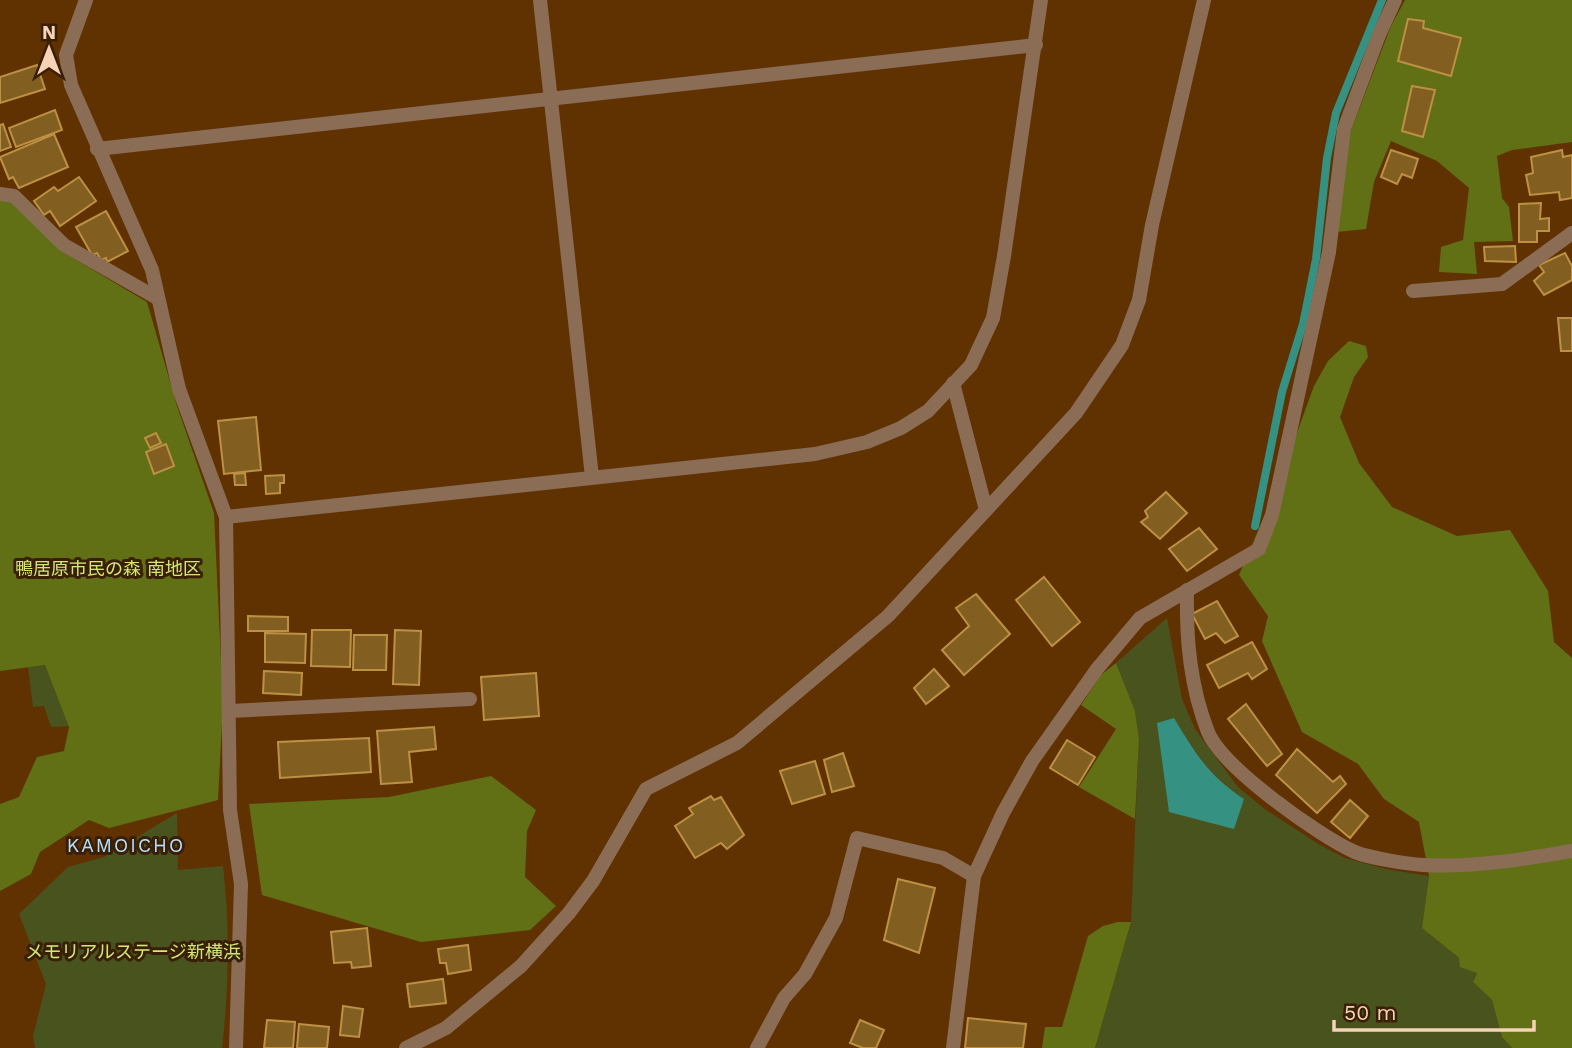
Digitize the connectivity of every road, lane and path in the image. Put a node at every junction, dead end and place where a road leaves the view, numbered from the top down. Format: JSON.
{"nodes":[{"id":1,"x":86,"y":0,"type":"edge"},
{"id":2,"x":540,"y":0,"type":"edge"},
{"id":3,"x":1041,"y":0,"type":"edge"},
{"id":4,"x":1204,"y":0,"type":"edge"},
{"id":5,"x":1395,"y":0,"type":"edge"},
{"id":6,"x":1035,"y":45,"type":"junction"},
{"id":7,"x":550,"y":98,"type":"junction"},
{"id":8,"x":97,"y":149,"type":"junction"},
{"id":9,"x":0,"y":194,"type":"edge"},
{"id":10,"x":1572,"y":233,"type":"edge"},
{"id":11,"x":1413,"y":290,"type":"dead end"},
{"id":12,"x":157,"y":298,"type":"junction"},
{"id":13,"x":953,"y":383,"type":"junction"},
{"id":14,"x":592,"y":477,"type":"junction"},
{"id":15,"x":986,"y":510,"type":"junction"},
{"id":16,"x":226,"y":517,"type":"junction"},
{"id":17,"x":1187,"y":590,"type":"junction"},
{"id":18,"x":470,"y":699,"type":"dead end"},
{"id":19,"x":229,"y":711,"type":"junction"},
{"id":20,"x":1572,"y":851,"type":"edge"},
{"id":21,"x":974,"y":876,"type":"junction"},
{"id":22,"x":236,"y":1048,"type":"edge"},
{"id":23,"x":405,"y":1048,"type":"edge"},
{"id":24,"x":757,"y":1048,"type":"edge"},
{"id":25,"x":953,"y":1048,"type":"edge"}],
"edges":[{"from":1,"to":8,"type":"street"},
{"from":2,"to":7,"type":"street"},
{"from":3,"to":6,"type":"street"},
{"from":4,"to":15,"type":"street"},
{"from":5,"to":17,"type":"street"},
{"from":6,"to":7,"type":"street"},
{"from":6,"to":13,"type":"street"},
{"from":7,"to":8,"type":"street"},
{"from":7,"to":14,"type":"street"},
{"from":8,"to":12,"type":"street"},
{"from":9,"to":12,"type":"street"},
{"from":10,"to":11,"type":"street"},
{"from":12,"to":16,"type":"street"},
{"from":13,"to":14,"type":"street"},
{"from":13,"to":15,"type":"street"},
{"from":14,"to":16,"type":"street"},
{"from":15,"to":23,"type":"street"},
{"from":16,"to":19,"type":"street"},
{"from":17,"to":20,"type":"street"},
{"from":17,"to":21,"type":"street"},
{"from":18,"to":19,"type":"street"},
{"from":19,"to":22,"type":"street"},
{"from":21,"to":24,"type":"street"},
{"from":21,"to":25,"type":"street"}]}
